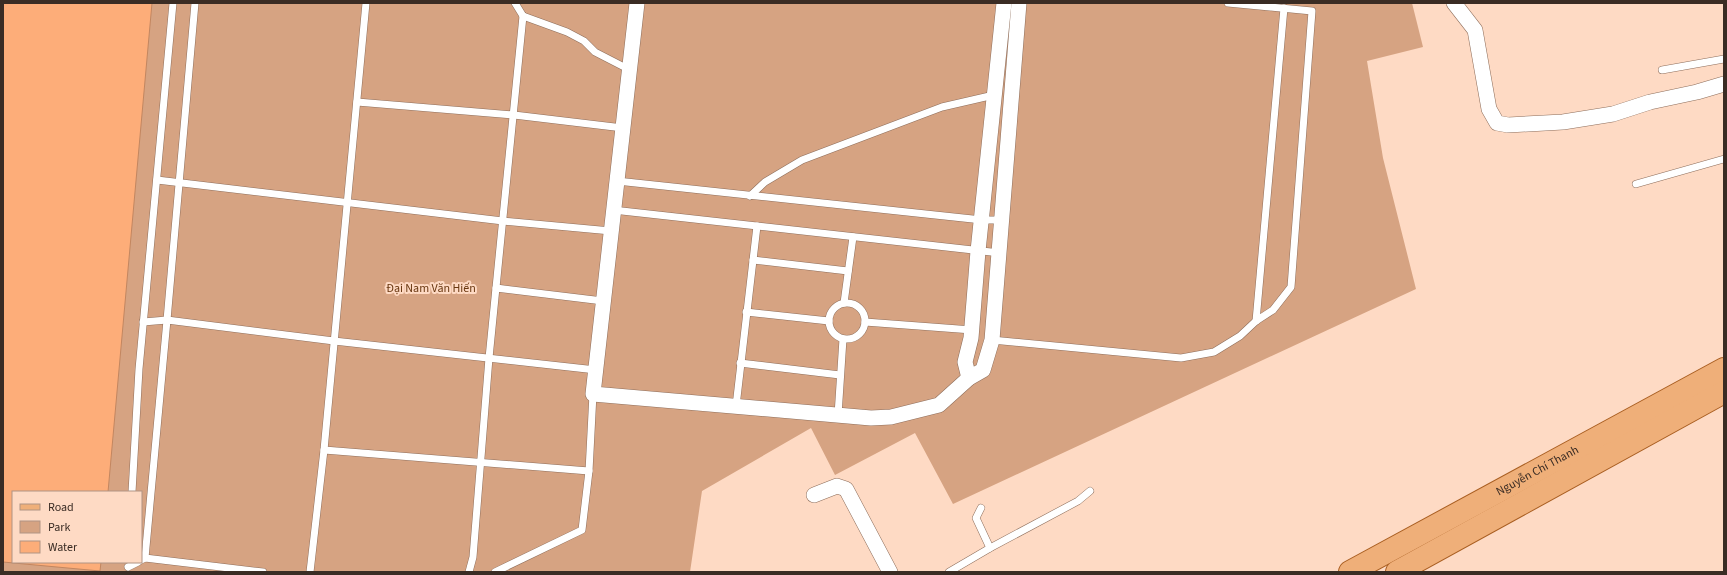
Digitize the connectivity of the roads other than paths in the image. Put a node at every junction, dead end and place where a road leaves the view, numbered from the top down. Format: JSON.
{"nodes":[{"id":1,"x":173,"y":3,"type":"edge"},
{"id":2,"x":195,"y":3,"type":"edge"},
{"id":3,"x":366,"y":3,"type":"edge"},
{"id":4,"x":515,"y":3,"type":"edge"},
{"id":5,"x":637,"y":3,"type":"edge"},
{"id":6,"x":1004,"y":3,"type":"edge"},
{"id":7,"x":1019,"y":3,"type":"edge"},
{"id":8,"x":1228,"y":3,"type":"edge"},
{"id":9,"x":1312,"y":3,"type":"edge"},
{"id":10,"x":1454,"y":3,"type":"edge"},
{"id":11,"x":1284,"y":8,"type":"junction"},
{"id":12,"x":1312,"y":11,"type":"junction"},
{"id":13,"x":523,"y":16,"type":"junction"},
{"id":14,"x":1724,"y":59,"type":"edge"},
{"id":15,"x":630,"y":70,"type":"junction"},
{"id":16,"x":1662,"y":70,"type":"dead end"},
{"id":17,"x":1724,"y":84,"type":"edge"},
{"id":18,"x":994,"y":95,"type":"junction"},
{"id":19,"x":357,"y":102,"type":"junction"},
{"id":20,"x":514,"y":115,"type":"junction"},
{"id":21,"x":623,"y":128,"type":"junction"},
{"id":22,"x":1724,"y":159,"type":"edge"},
{"id":23,"x":157,"y":180,"type":"junction"},
{"id":24,"x":617,"y":181,"type":"junction"},
{"id":25,"x":180,"y":182,"type":"junction"},
{"id":26,"x":1636,"y":184,"type":"dead end"},
{"id":27,"x":750,"y":196,"type":"junction"},
{"id":28,"x":347,"y":203,"type":"junction"},
{"id":29,"x":613,"y":210,"type":"junction"},
{"id":30,"x":982,"y":220,"type":"junction"},
{"id":31,"x":1003,"y":220,"type":"junction"},
{"id":32,"x":503,"y":221,"type":"junction"},
{"id":33,"x":757,"y":226,"type":"junction"},
{"id":34,"x":611,"y":231,"type":"junction"},
{"id":35,"x":853,"y":237,"type":"junction"},
{"id":36,"x":978,"y":251,"type":"junction"},
{"id":37,"x":1000,"y":253,"type":"junction"},
{"id":38,"x":753,"y":260,"type":"junction"},
{"id":39,"x":848,"y":271,"type":"junction"},
{"id":40,"x":496,"y":288,"type":"junction"},
{"id":41,"x":603,"y":301,"type":"junction"},
{"id":42,"x":844,"y":303,"type":"junction"},
{"id":43,"x":746,"y":312,"type":"junction"},
{"id":44,"x":167,"y":320,"type":"junction"},
{"id":45,"x":829,"y":321,"type":"junction"},
{"id":46,"x":1256,"y":321,"type":"junction"},
{"id":47,"x":143,"y":322,"type":"junction"},
{"id":48,"x":865,"y":322,"type":"junction"},
{"id":49,"x":972,"y":330,"type":"junction"},
{"id":50,"x":843,"y":339,"type":"junction"},
{"id":51,"x":992,"y":340,"type":"junction"},
{"id":52,"x":334,"y":341,"type":"junction"},
{"id":53,"x":489,"y":358,"type":"junction"},
{"id":54,"x":740,"y":363,"type":"junction"},
{"id":55,"x":1724,"y":369,"type":"edge"},
{"id":56,"x":596,"y":370,"type":"junction"},
{"id":57,"x":840,"y":375,"type":"junction"},
{"id":58,"x":969,"y":378,"type":"junction"},
{"id":59,"x":1724,"y":392,"type":"edge"},
{"id":60,"x":593,"y":394,"type":"junction"},
{"id":61,"x":736,"y":406,"type":"junction"},
{"id":62,"x":838,"y":415,"type":"junction"},
{"id":63,"x":324,"y":450,"type":"junction"},
{"id":64,"x":481,"y":462,"type":"junction"},
{"id":65,"x":588,"y":471,"type":"junction"},
{"id":66,"x":1522,"y":478,"type":"junction"},
{"id":67,"x":132,"y":491,"type":"edge"},
{"id":68,"x":1090,"y":491,"type":"dead end"},
{"id":69,"x":814,"y":495,"type":"dead end"},
{"id":70,"x":1531,"y":498,"type":"junction"},
{"id":71,"x":981,"y":508,"type":"dead end"},
{"id":72,"x":990,"y":548,"type":"junction"},
{"id":73,"x":143,"y":559,"type":"edge"},
{"id":74,"x":263,"y":572,"type":"edge"},
{"id":75,"x":310,"y":572,"type":"edge"},
{"id":76,"x":469,"y":572,"type":"edge"},
{"id":77,"x":495,"y":572,"type":"edge"},
{"id":78,"x":890,"y":572,"type":"edge"},
{"id":79,"x":949,"y":572,"type":"edge"},
{"id":80,"x":1350,"y":572,"type":"edge"},
{"id":81,"x":1398,"y":572,"type":"edge"}],
"edges":[{"from":1,"to":23,"type":"lane"},
{"from":2,"to":25,"type":"lane"},
{"from":3,"to":19,"type":"lane"},
{"from":4,"to":13,"type":"lane"},
{"from":5,"to":15,"type":"street"},
{"from":6,"to":18,"type":"street"},
{"from":7,"to":31,"type":"street"},
{"from":8,"to":11,"type":"lane"},
{"from":9,"to":12,"type":"lane"},
{"from":10,"to":17,"type":"street"},
{"from":11,"to":12,"type":"lane"},
{"from":11,"to":46,"type":"lane"},
{"from":12,"to":46,"type":"lane"},
{"from":13,"to":15,"type":"lane"},
{"from":13,"to":20,"type":"lane"},
{"from":14,"to":16,"type":"lane"},
{"from":15,"to":21,"type":"street"},
{"from":18,"to":27,"type":"lane"},
{"from":18,"to":30,"type":"street"},
{"from":19,"to":20,"type":"lane"},
{"from":19,"to":28,"type":"lane"},
{"from":20,"to":21,"type":"lane"},
{"from":20,"to":32,"type":"lane"},
{"from":21,"to":24,"type":"street"},
{"from":22,"to":26,"type":"lane"},
{"from":23,"to":25,"type":"lane"},
{"from":23,"to":47,"type":"lane"},
{"from":24,"to":27,"type":"lane"},
{"from":24,"to":29,"type":"street"},
{"from":25,"to":28,"type":"lane"},
{"from":25,"to":44,"type":"lane"},
{"from":27,"to":30,"type":"lane"},
{"from":28,"to":32,"type":"lane"},
{"from":28,"to":52,"type":"lane"},
{"from":29,"to":33,"type":"lane"},
{"from":29,"to":34,"type":"street"},
{"from":30,"to":31,"type":"lane"},
{"from":30,"to":36,"type":"street"},
{"from":31,"to":37,"type":"street"},
{"from":32,"to":34,"type":"lane"},
{"from":32,"to":40,"type":"lane"},
{"from":33,"to":35,"type":"lane"},
{"from":33,"to":38,"type":"lane"},
{"from":34,"to":41,"type":"street"},
{"from":35,"to":36,"type":"lane"},
{"from":35,"to":39,"type":"lane"},
{"from":36,"to":37,"type":"lane"},
{"from":36,"to":49,"type":"street"},
{"from":37,"to":51,"type":"street"},
{"from":38,"to":39,"type":"lane"},
{"from":38,"to":43,"type":"lane"},
{"from":39,"to":42,"type":"lane"},
{"from":40,"to":41,"type":"lane"},
{"from":40,"to":53,"type":"lane"},
{"from":41,"to":56,"type":"street"},
{"from":42,"to":45,"type":"lane"},
{"from":42,"to":48,"type":"lane"},
{"from":43,"to":45,"type":"lane"},
{"from":43,"to":54,"type":"lane"},
{"from":44,"to":47,"type":"lane"},
{"from":44,"to":52,"type":"lane"},
{"from":44,"to":73,"type":"lane"},
{"from":45,"to":50,"type":"lane"},
{"from":46,"to":51,"type":"lane"},
{"from":47,"to":67,"type":"lane"},
{"from":48,"to":49,"type":"lane"},
{"from":48,"to":50,"type":"lane"},
{"from":49,"to":58,"type":"street"},
{"from":50,"to":57,"type":"lane"},
{"from":51,"to":58,"type":"street"},
{"from":52,"to":53,"type":"lane"},
{"from":52,"to":63,"type":"lane"},
{"from":53,"to":56,"type":"lane"},
{"from":53,"to":64,"type":"lane"},
{"from":54,"to":57,"type":"lane"},
{"from":54,"to":61,"type":"lane"},
{"from":55,"to":66,"type":"main road","name":"Nguyễn Chí Thanh"},
{"from":56,"to":60,"type":"street"},
{"from":57,"to":62,"type":"lane"},
{"from":58,"to":62,"type":"street"},
{"from":59,"to":70,"type":"main road","name":"Nguyễn Chí Thanh"},
{"from":60,"to":61,"type":"street"},
{"from":60,"to":65,"type":"lane"},
{"from":61,"to":62,"type":"street"},
{"from":63,"to":64,"type":"lane"},
{"from":63,"to":75,"type":"lane"},
{"from":64,"to":65,"type":"lane"},
{"from":64,"to":76,"type":"lane"},
{"from":65,"to":77,"type":"lane"},
{"from":66,"to":70,"type":"main road"},
{"from":66,"to":80,"type":"main road","name":"Nguyễn Chí Thanh"},
{"from":68,"to":72,"type":"lane"},
{"from":69,"to":78,"type":"street"},
{"from":70,"to":81,"type":"main road","name":"Nguyễn Chí Thanh"},
{"from":71,"to":72,"type":"lane"},
{"from":72,"to":79,"type":"lane"},
{"from":73,"to":74,"type":"lane"}]}
